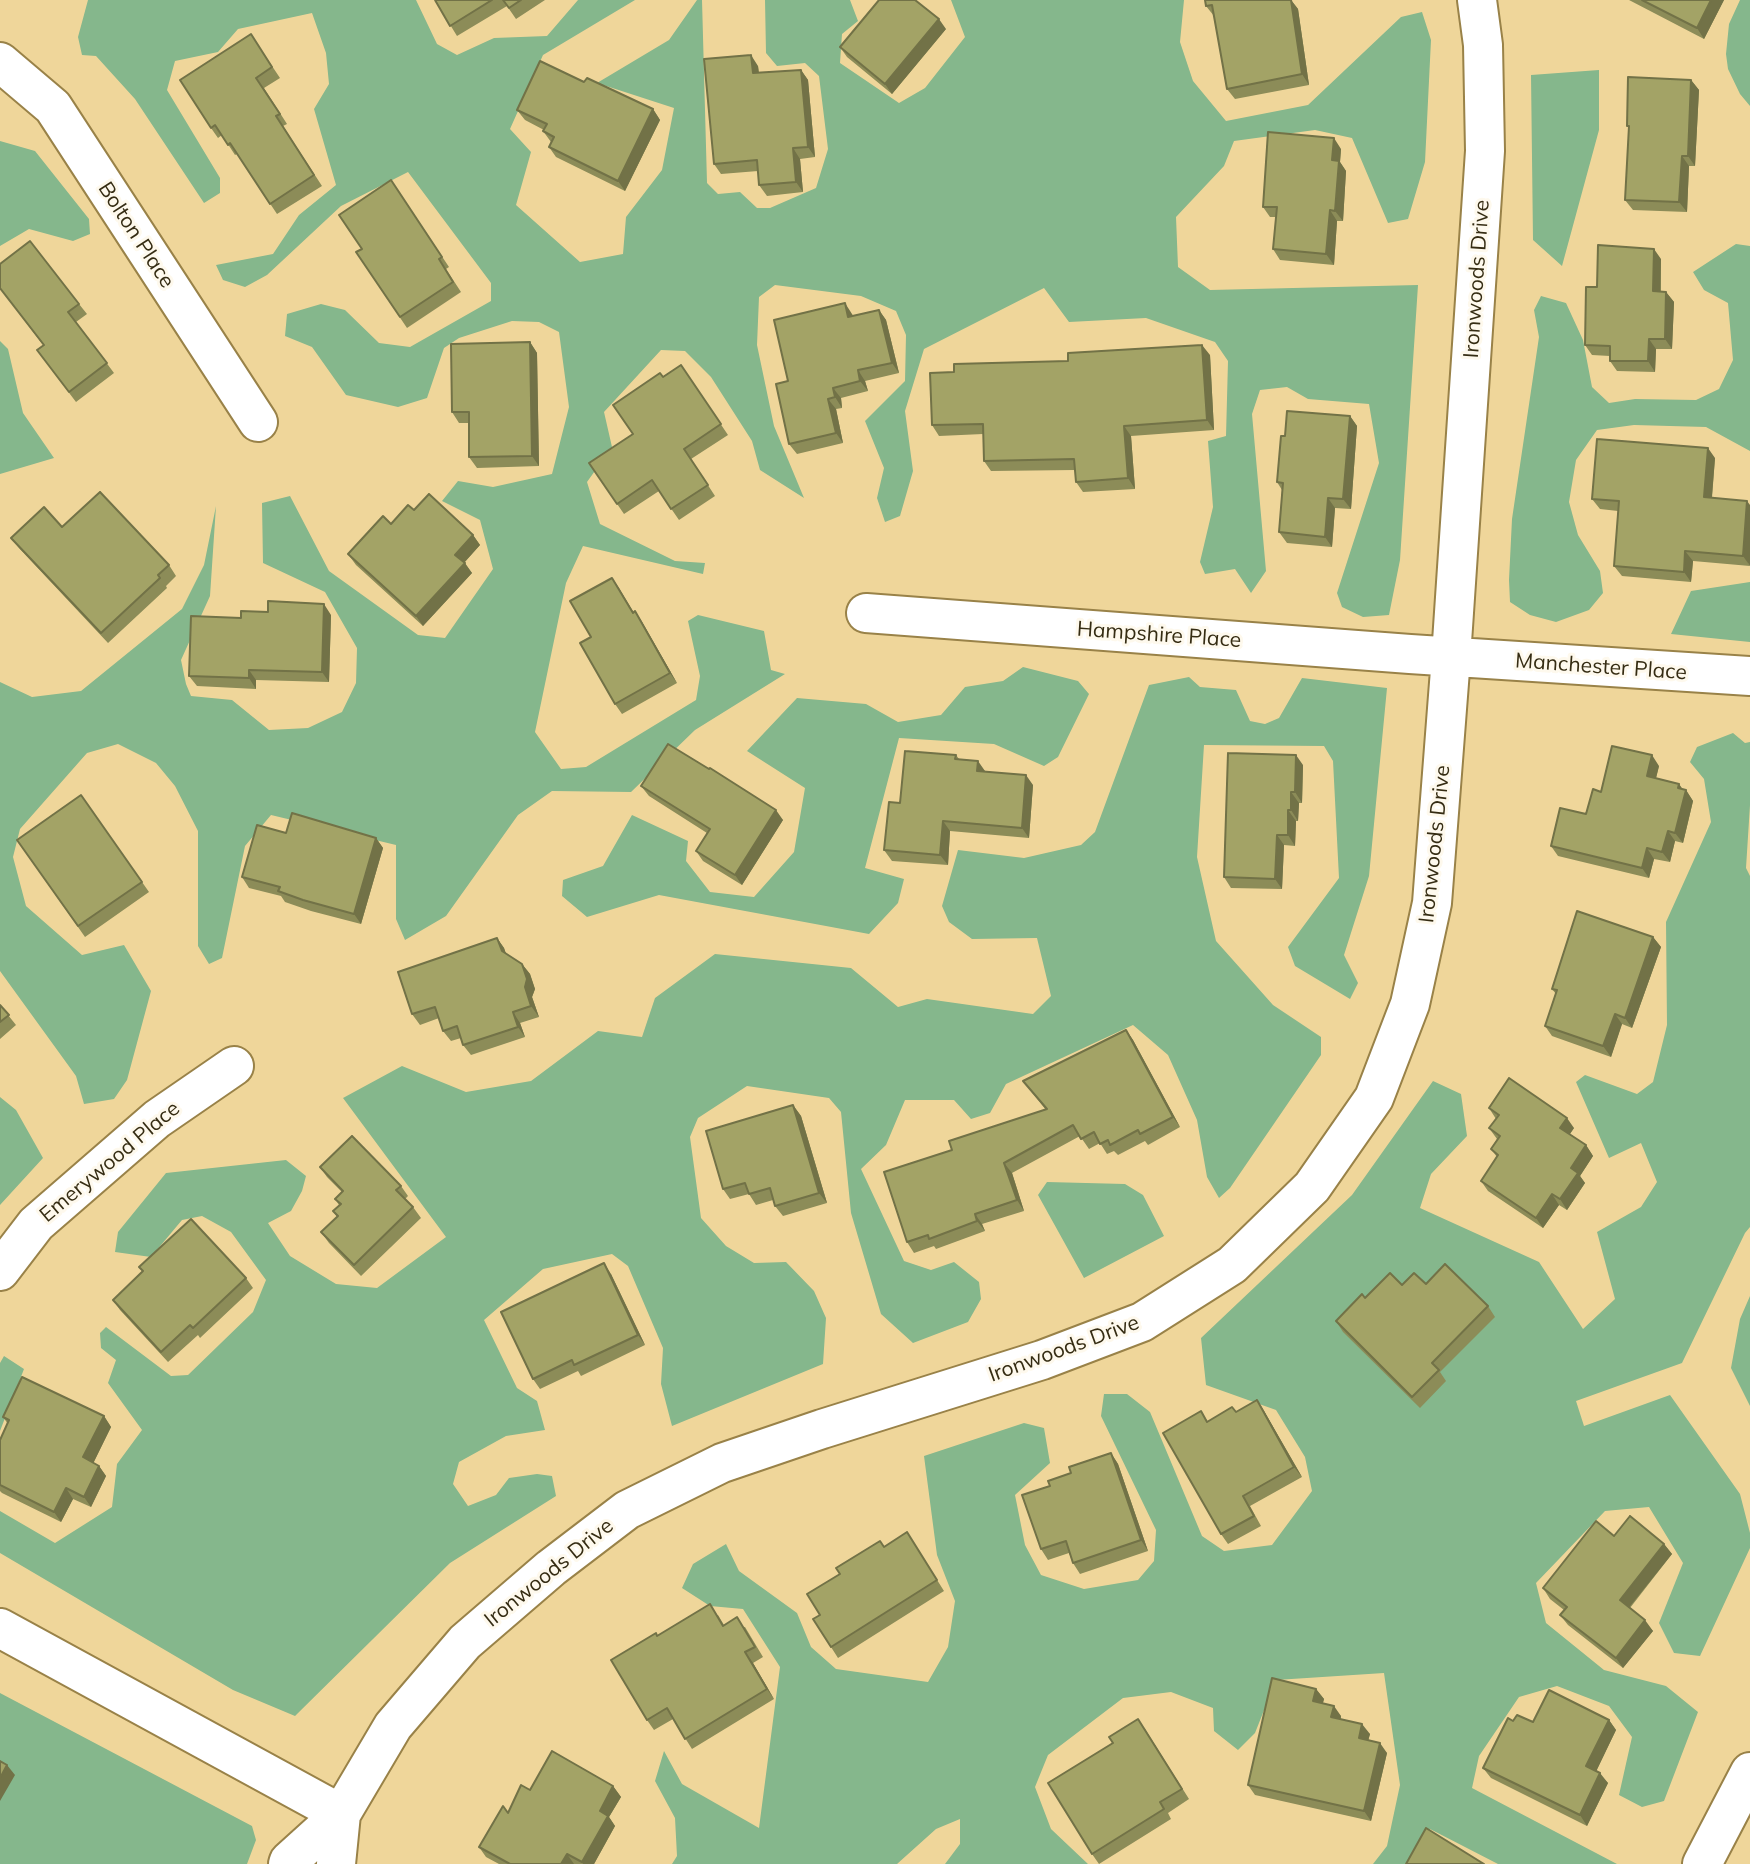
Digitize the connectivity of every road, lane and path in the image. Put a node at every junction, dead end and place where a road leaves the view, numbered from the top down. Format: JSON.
{"nodes":[{"id":1,"x":1477,"y":0,"type":"edge"},
{"id":2,"x":0,"y":62,"type":"edge"},
{"id":3,"x":258,"y":422,"type":"dead end"},
{"id":4,"x":866,"y":613,"type":"dead end"},
{"id":5,"x":1451,"y":657,"type":"junction"},
{"id":6,"x":1750,"y":676,"type":"edge"},
{"id":7,"x":234,"y":1066,"type":"dead end"},
{"id":8,"x":0,"y":1271,"type":"edge"},
{"id":9,"x":0,"y":1628,"type":"edge"},
{"id":10,"x":1750,"y":1772,"type":"edge"},
{"id":11,"x":341,"y":1814,"type":"junction"},
{"id":12,"x":288,"y":1864,"type":"edge"},
{"id":13,"x":336,"y":1864,"type":"edge"},
{"id":14,"x":1702,"y":1864,"type":"edge"}],
"edges":[{"from":1,"to":5,"type":"street","name":"Ironwoods Drive"},
{"from":2,"to":3,"type":"street","name":"Bolton Place"},
{"from":4,"to":5,"type":"street","name":"Hampshire Place"},
{"from":5,"to":6,"type":"street","name":"Manchester Place"},
{"from":5,"to":11,"type":"street","name":"Ironwoods Drive"},
{"from":7,"to":8,"type":"street","name":"Emerywood Place"},
{"from":9,"to":11,"type":"street"},
{"from":10,"to":14,"type":"street"},
{"from":11,"to":12,"type":"street","name":"Ironwoods Drive"},
{"from":11,"to":13,"type":"street","name":"Ironwoods Drive"}]}
